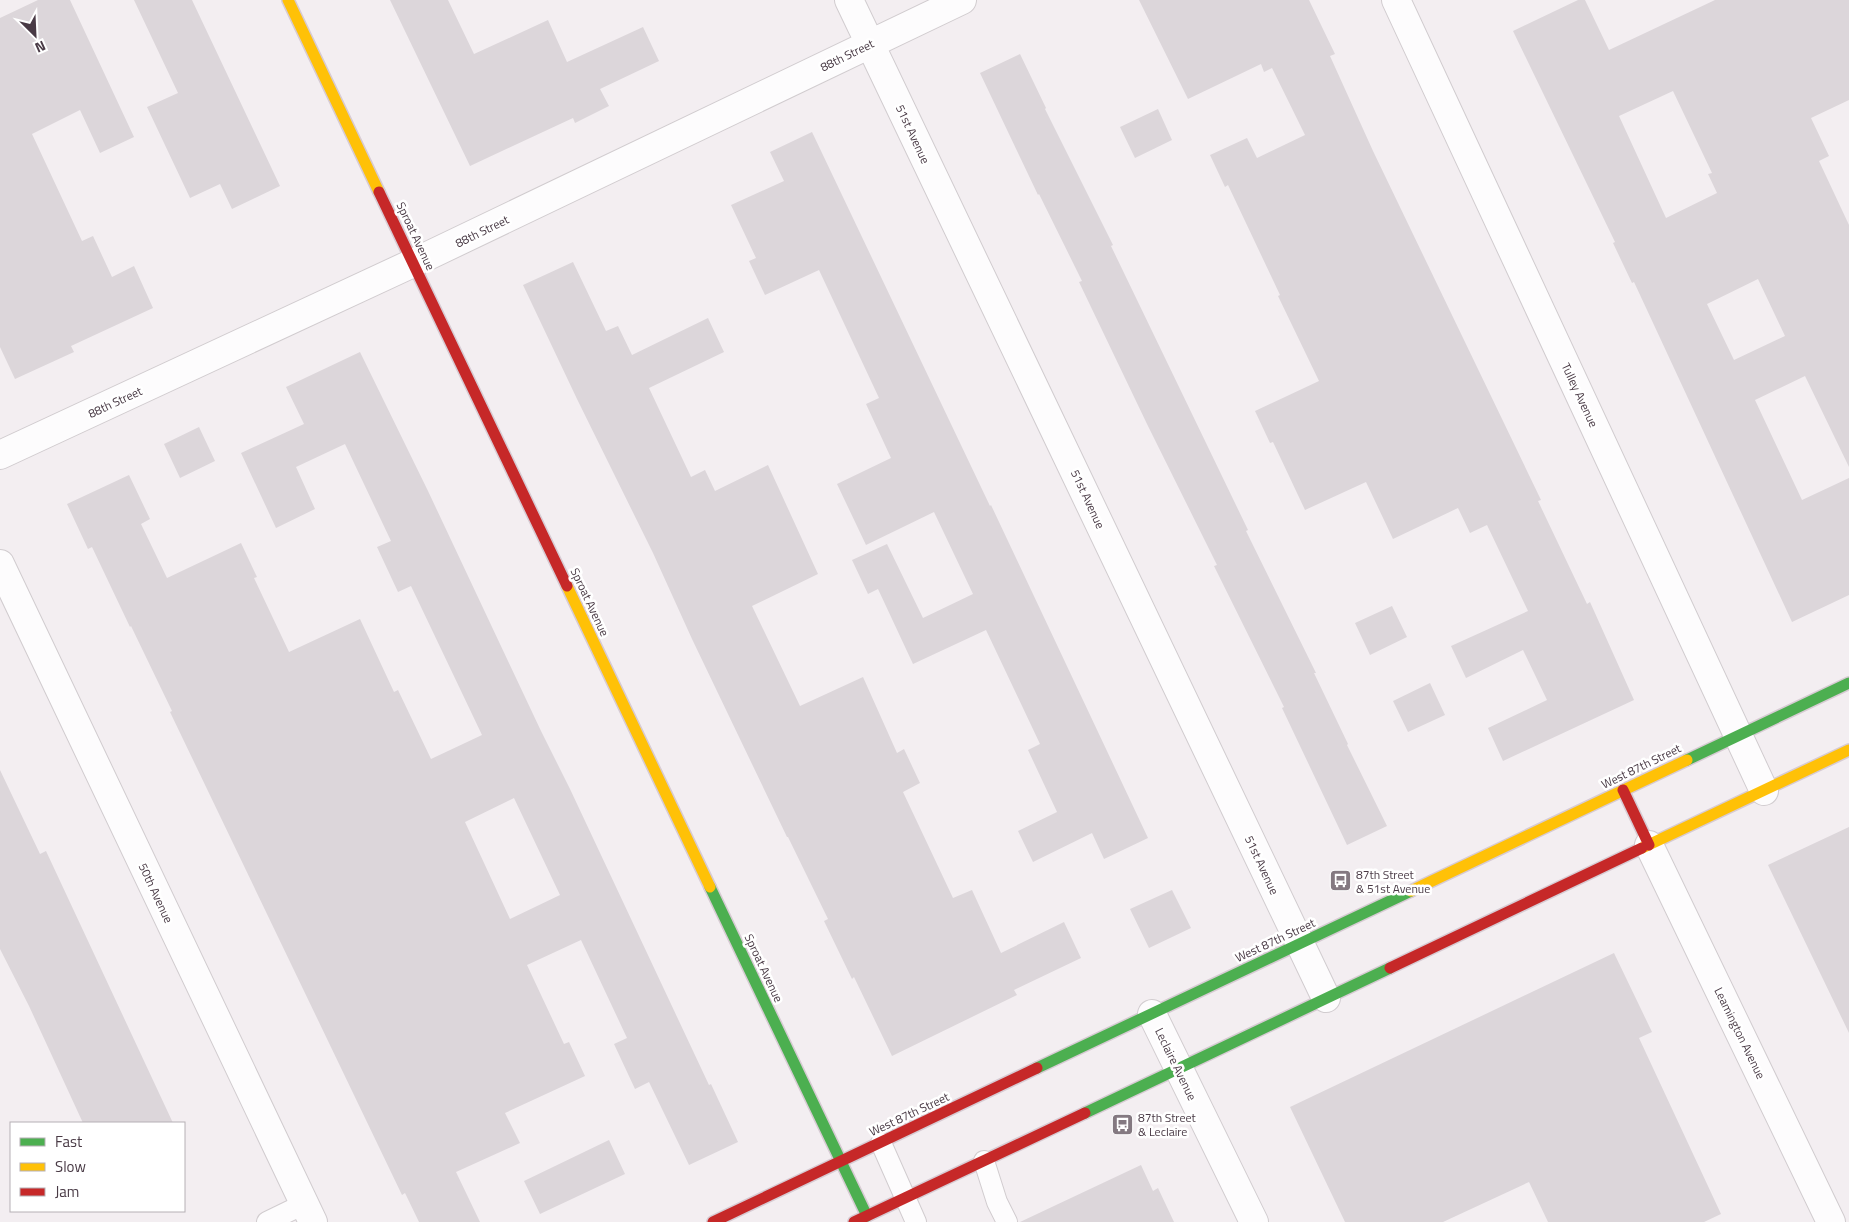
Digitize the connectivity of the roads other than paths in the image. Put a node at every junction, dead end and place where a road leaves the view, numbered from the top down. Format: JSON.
{"nodes":[{"id":1,"x":288,"y":0,"type":"edge"},
{"id":2,"x":849,"y":0,"type":"edge"},
{"id":3,"x":962,"y":0,"type":"edge"},
{"id":4,"x":1396,"y":0,"type":"edge"},
{"id":5,"x":871,"y":44,"type":"junction"},
{"id":6,"x":413,"y":264,"type":"junction"},
{"id":7,"x":0,"y":455,"type":"edge"},
{"id":8,"x":0,"y":564,"type":"edge"},
{"id":9,"x":1849,"y":683,"type":"edge"},
{"id":10,"x":1738,"y":735,"type":"junction"},
{"id":11,"x":1849,"y":750,"type":"edge"},
{"id":12,"x":1623,"y":790,"type":"junction"},
{"id":13,"x":1764,"y":790,"type":"junction"},
{"id":14,"x":1650,"y":845,"type":"junction"},
{"id":15,"x":1300,"y":944,"type":"junction"},
{"id":16,"x":1326,"y":998,"type":"junction"},
{"id":17,"x":1152,"y":1014,"type":"junction"},
{"id":18,"x":1179,"y":1068,"type":"junction"},
{"id":19,"x":881,"y":1142,"type":"junction"},
{"id":20,"x":840,"y":1161,"type":"junction"},
{"id":21,"x":984,"y":1161,"type":"junction"},
{"id":22,"x":904,"y":1198,"type":"junction"},
{"id":23,"x":308,"y":1213,"type":"edge"},
{"id":24,"x":866,"y":1216,"type":"junction"},
{"id":25,"x":267,"y":1222,"type":"edge"},
{"id":26,"x":713,"y":1222,"type":"edge"},
{"id":27,"x":854,"y":1222,"type":"edge"},
{"id":28,"x":916,"y":1222,"type":"edge"},
{"id":29,"x":1007,"y":1222,"type":"edge"},
{"id":30,"x":1254,"y":1222,"type":"edge"},
{"id":31,"x":1831,"y":1222,"type":"edge"}],
"edges":[{"from":1,"to":6,"type":"main road","name":"Sproat Avenue"},
{"from":2,"to":5,"type":"street","name":"51st Avenue"},
{"from":3,"to":5,"type":"street","name":"88th Street"},
{"from":4,"to":10,"type":"street","name":"Tulley Avenue"},
{"from":5,"to":6,"type":"street","name":"88th Street"},
{"from":5,"to":15,"type":"street","name":"51st Avenue"},
{"from":6,"to":7,"type":"street","name":"88th Street"},
{"from":6,"to":20,"type":"main road","name":"Sproat Avenue"},
{"from":8,"to":23,"type":"street","name":"50th Avenue"},
{"from":9,"to":10,"type":"main road","name":"West 87th Street"},
{"from":10,"to":12,"type":"main road","name":"West 87th Street"},
{"from":10,"to":13,"type":"street","name":"Tulley Avenue"},
{"from":11,"to":13,"type":"main road"},
{"from":12,"to":14,"type":"main road"},
{"from":12,"to":15,"type":"main road","name":"West 87th Street"},
{"from":13,"to":14,"type":"main road"},
{"from":14,"to":16,"type":"main road"},
{"from":14,"to":31,"type":"street","name":"Leamington Avenue"},
{"from":15,"to":16,"type":"street","name":"51st Avenue"},
{"from":15,"to":17,"type":"main road","name":"West 87th Street"},
{"from":16,"to":18,"type":"main road"},
{"from":17,"to":18,"type":"street","name":"Leclaire Avenue"},
{"from":17,"to":19,"type":"main road","name":"West 87th Street"},
{"from":18,"to":21,"type":"main road"},
{"from":18,"to":30,"type":"street","name":"Leclaire Avenue"},
{"from":19,"to":20,"type":"main road","name":"West 87th Street"},
{"from":19,"to":22,"type":"lane"},
{"from":20,"to":24,"type":"main road","name":"Sproat Avenue"},
{"from":20,"to":26,"type":"main road","name":"West 87th Street"},
{"from":21,"to":22,"type":"main road"},
{"from":21,"to":29,"type":"lane"},
{"from":22,"to":24,"type":"main road"},
{"from":22,"to":28,"type":"lane"},
{"from":23,"to":25,"type":"lane"},
{"from":24,"to":27,"type":"main road"}]}
